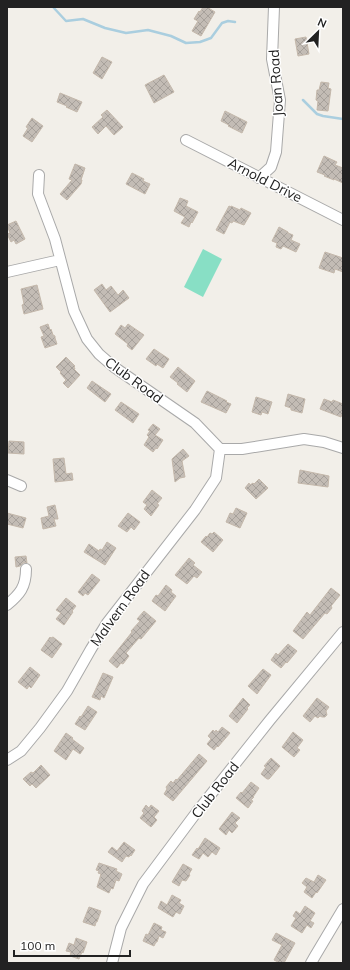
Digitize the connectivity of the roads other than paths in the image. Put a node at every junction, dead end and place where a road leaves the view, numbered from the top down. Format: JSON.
{"nodes":[{"id":1,"x":274,"y":7,"type":"edge"},
{"id":2,"x":186,"y":140,"type":"dead end"},
{"id":3,"x":39,"y":175,"type":"dead end"},
{"id":4,"x":259,"y":178,"type":"junction"},
{"id":5,"x":343,"y":220,"type":"edge"},
{"id":6,"x":60,"y":260,"type":"junction"},
{"id":7,"x":7,"y":272,"type":"edge"},
{"id":8,"x":343,"y":448,"type":"edge"},
{"id":9,"x":220,"y":449,"type":"junction"},
{"id":10,"x":7,"y":480,"type":"edge"},
{"id":11,"x":21,"y":486,"type":"dead end"},
{"id":12,"x":26,"y":569,"type":"dead end"},
{"id":13,"x":7,"y":605,"type":"edge"},
{"id":14,"x":343,"y":632,"type":"edge"},
{"id":15,"x":7,"y":760,"type":"edge"},
{"id":16,"x":343,"y":909,"type":"edge"},
{"id":17,"x":112,"y":963,"type":"edge"},
{"id":18,"x":311,"y":963,"type":"edge"}],
"edges":[{"from":1,"to":4,"type":"street","name":"Joan Road"},
{"from":2,"to":4,"type":"street","name":"Arnold Drive"},
{"from":3,"to":6,"type":"street","name":"Club Road"},
{"from":4,"to":5,"type":"street","name":"Arnold Drive"},
{"from":6,"to":7,"type":"street"},
{"from":6,"to":9,"type":"street","name":"Club Road"},
{"from":8,"to":9,"type":"street"},
{"from":9,"to":15,"type":"street","name":"Malvern Road"},
{"from":10,"to":11,"type":"street"},
{"from":12,"to":13,"type":"street"},
{"from":14,"to":17,"type":"street","name":"Club Road"},
{"from":16,"to":18,"type":"street"}]}
